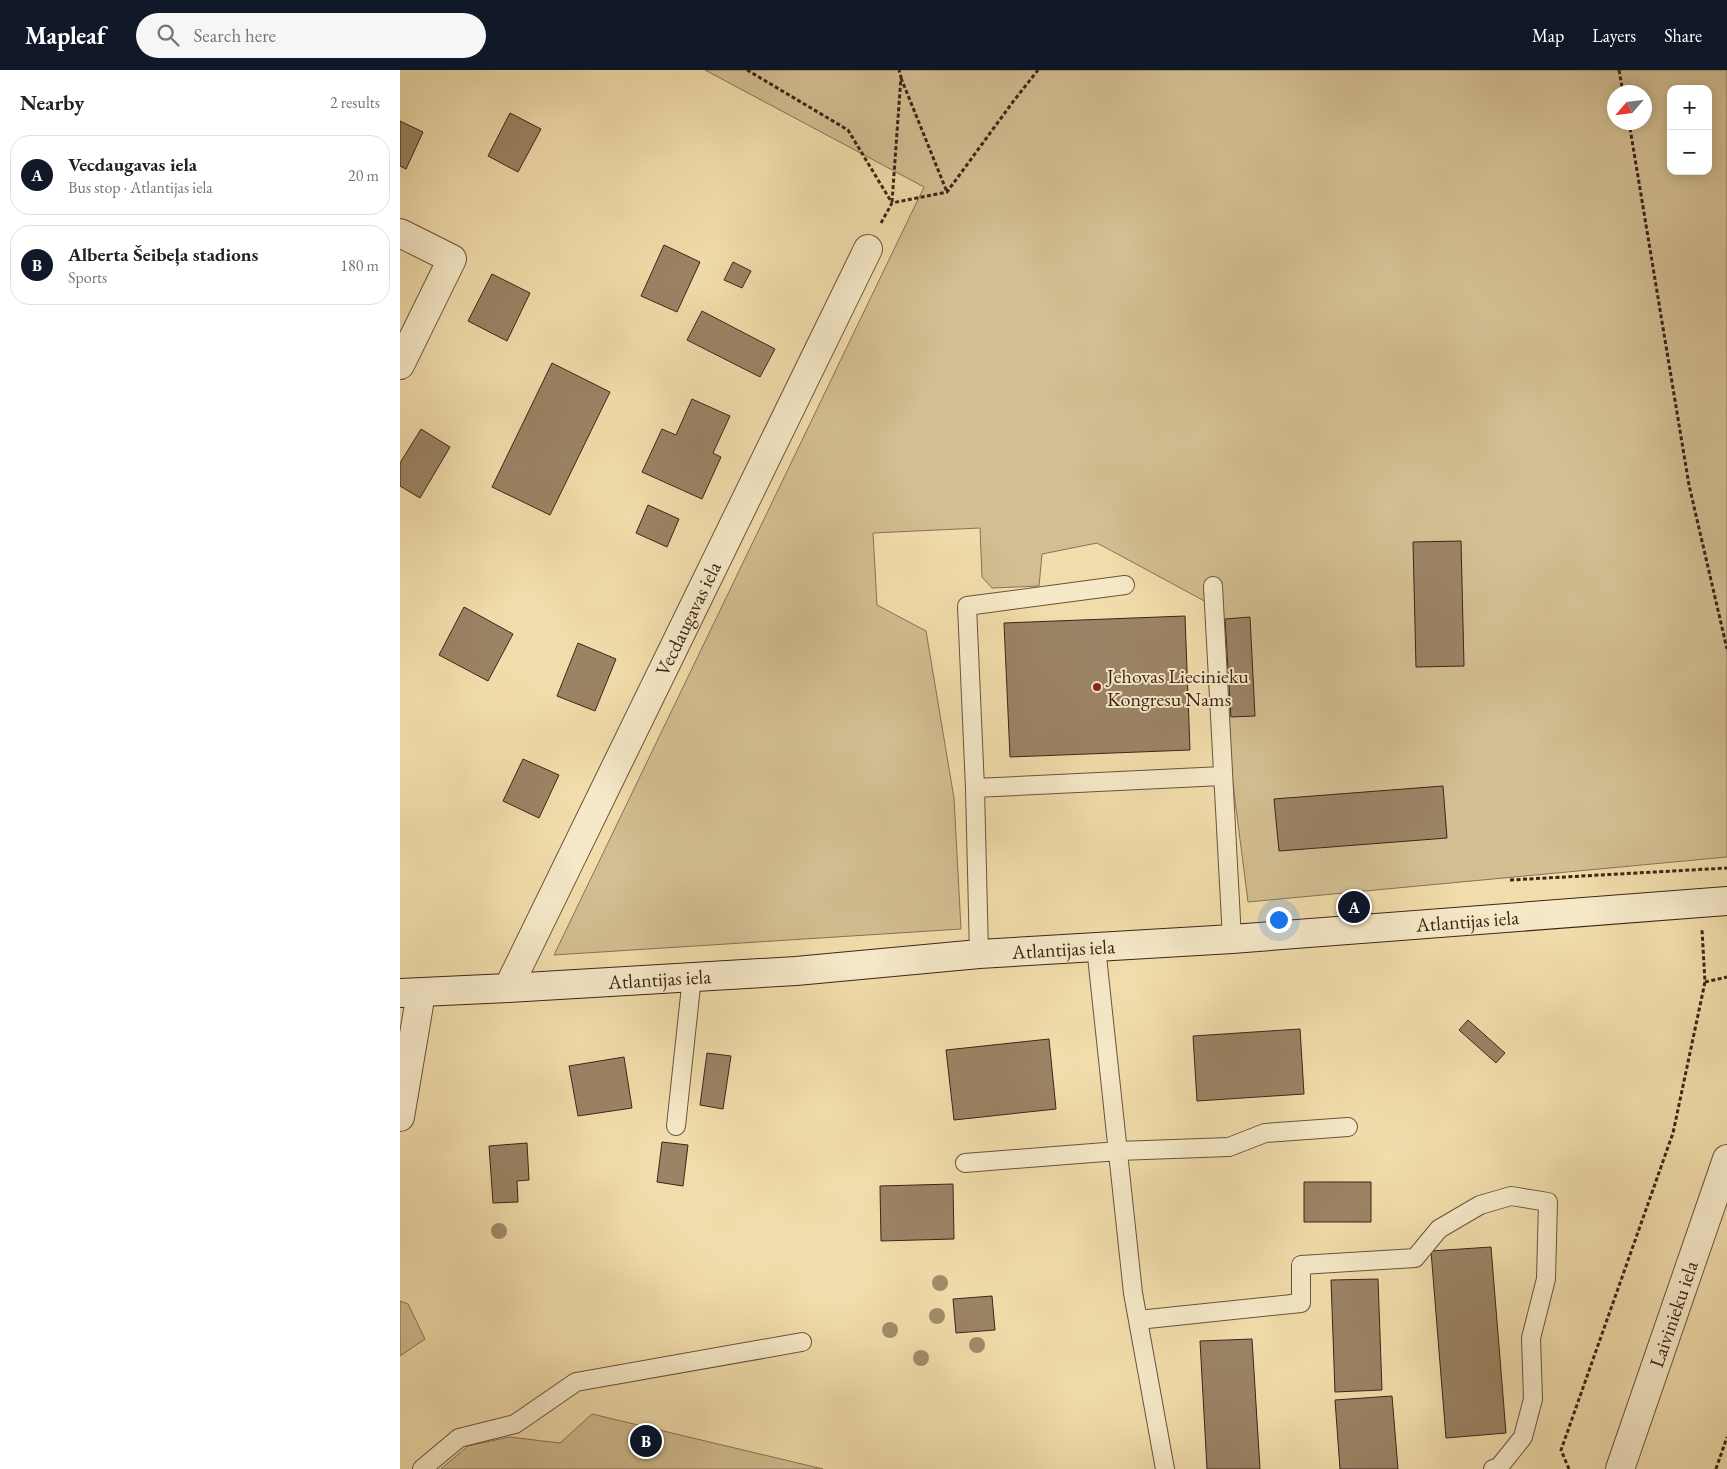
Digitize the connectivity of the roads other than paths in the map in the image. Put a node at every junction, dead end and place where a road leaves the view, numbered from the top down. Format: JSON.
{"nodes":[{"id":1,"x":400,"y":233,"type":"edge"},
{"id":2,"x":868,"y":249,"type":"road end"},
{"id":3,"x":400,"y":366,"type":"edge"},
{"id":4,"x":1125,"y":585,"type":"dead end"},
{"id":5,"x":1213,"y":586,"type":"dead end"},
{"id":6,"x":1222,"y":776,"type":"junction"},
{"id":7,"x":975,"y":788,"type":"junction"},
{"id":8,"x":1714,"y":902,"type":"edge"},
{"id":9,"x":1232,"y":939,"type":"junction"},
{"id":10,"x":1096,"y":947,"type":"junction"},
{"id":11,"x":980,"y":954,"type":"junction"},
{"id":12,"x":692,"y":977,"type":"junction"},
{"id":13,"x":508,"y":988,"type":"junction"},
{"id":14,"x":410,"y":993,"type":"edge"},
{"id":15,"x":400,"y":1117,"type":"edge"},
{"id":16,"x":676,"y":1126,"type":"dead end"},
{"id":17,"x":1348,"y":1127,"type":"dead end"},
{"id":18,"x":1118,"y":1151,"type":"junction"},
{"id":19,"x":1727,"y":1159,"type":"edge"},
{"id":20,"x":965,"y":1163,"type":"dead end"},
{"id":21,"x":1138,"y":1320,"type":"junction"},
{"id":22,"x":802,"y":1342,"type":"dead end"},
{"id":23,"x":422,"y":1469,"type":"edge"},
{"id":24,"x":1165,"y":1469,"type":"edge"},
{"id":25,"x":1493,"y":1469,"type":"edge"},
{"id":26,"x":1620,"y":1469,"type":"edge"}],
"edges":[{"from":1,"to":3,"type":"street"},
{"from":2,"to":13,"type":"street","name":"Vecdaugavas iela"},
{"from":4,"to":7,"type":"lane"},
{"from":5,"to":6,"type":"lane"},
{"from":6,"to":7,"type":"lane"},
{"from":6,"to":9,"type":"lane"},
{"from":7,"to":11,"type":"lane"},
{"from":8,"to":9,"type":"street","name":"Atlantijas iela"},
{"from":9,"to":10,"type":"street","name":"Atlantijas iela"},
{"from":10,"to":11,"type":"street","name":"Atlantijas iela"},
{"from":10,"to":18,"type":"lane"},
{"from":11,"to":12,"type":"street","name":"Atlantijas iela"},
{"from":12,"to":13,"type":"street","name":"Atlantijas iela"},
{"from":12,"to":16,"type":"lane"},
{"from":13,"to":14,"type":"street","name":"Atlantijas iela"},
{"from":14,"to":15,"type":"street"},
{"from":17,"to":18,"type":"lane"},
{"from":18,"to":20,"type":"lane"},
{"from":18,"to":21,"type":"lane"},
{"from":19,"to":26,"type":"street","name":"Laivinieku iela"},
{"from":21,"to":24,"type":"lane"},
{"from":21,"to":25,"type":"lane"},
{"from":22,"to":23,"type":"lane"}]}
